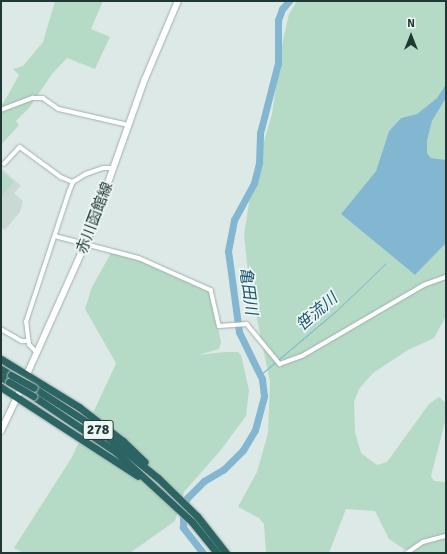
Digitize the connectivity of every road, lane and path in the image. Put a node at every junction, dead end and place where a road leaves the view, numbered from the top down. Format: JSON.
{"nodes":[{"id":1,"x":178,"y":1,"type":"edge"},
{"id":2,"x":1,"y":110,"type":"edge"},
{"id":3,"x":129,"y":125,"type":"junction"},
{"id":4,"x":4,"y":164,"type":"dead end"},
{"id":5,"x":114,"y":168,"type":"junction"},
{"id":6,"x":73,"y":182,"type":"junction"},
{"id":7,"x":56,"y":236,"type":"junction"},
{"id":8,"x":85,"y":244,"type":"junction"},
{"id":9,"x":446,"y":277,"type":"edge"},
{"id":10,"x":1,"y":329,"type":"edge"},
{"id":11,"x":27,"y":341,"type":"junction"},
{"id":12,"x":38,"y":354,"type":"junction"},
{"id":13,"x":1,"y":359,"type":"edge"},
{"id":14,"x":1,"y":370,"type":"edge"},
{"id":15,"x":27,"y":375,"type":"junction"},
{"id":16,"x":1,"y":377,"type":"edge"},
{"id":17,"x":10,"y":379,"type":"junction"},
{"id":18,"x":1,"y":387,"type":"edge"},
{"id":19,"x":17,"y":396,"type":"junction"},
{"id":20,"x":1,"y":431,"type":"edge"},
{"id":21,"x":158,"y":478,"type":"junction"},
{"id":22,"x":152,"y":484,"type":"junction"},
{"id":23,"x":194,"y":519,"type":"junction"},
{"id":24,"x":446,"y":536,"type":"edge"},
{"id":25,"x":217,"y":553,"type":"edge"},
{"id":26,"x":226,"y":553,"type":"edge"},
{"id":27,"x":407,"y":553,"type":"edge"}],
"edges":[{"from":1,"to":3,"type":"main road","name":"赤川函館線"},
{"from":2,"to":3,"type":"street"},
{"from":3,"to":5,"type":"main road","name":"赤川函館線"},
{"from":4,"to":6,"type":"street"},
{"from":5,"to":6,"type":"street"},
{"from":5,"to":8,"type":"main road","name":"赤川函館線"},
{"from":6,"to":7,"type":"street"},
{"from":7,"to":8,"type":"street"},
{"from":7,"to":11,"type":"street"},
{"from":8,"to":9,"type":"street"},
{"from":8,"to":12,"type":"main road","name":"赤川函館線"},
{"from":10,"to":11,"type":"street"},
{"from":11,"to":12,"type":"street"},
{"from":12,"to":15,"type":"main road","name":"赤川函館線"},
{"from":13,"to":15,"type":"highway"},
{"from":14,"to":17,"type":"highway","number":"278"},
{"from":15,"to":19,"type":"main road","name":"赤川函館線"},
{"from":15,"to":21,"type":"highway"},
{"from":16,"to":17,"type":"highway","number":"278"},
{"from":17,"to":21,"type":"highway","number":"278","bridge":true},
{"from":17,"to":22,"type":"highway","number":"278","bridge":true},
{"from":18,"to":19,"type":"highway"},
{"from":19,"to":20,"type":"main road","name":"赤川函館線"},
{"from":19,"to":22,"type":"highway"},
{"from":21,"to":23,"type":"highway","number":"278"},
{"from":22,"to":23,"type":"highway","number":"278"},
{"from":23,"to":25,"type":"highway","number":"278"},
{"from":23,"to":26,"type":"highway","number":"278"},
{"from":24,"to":27,"type":"street"}]}
